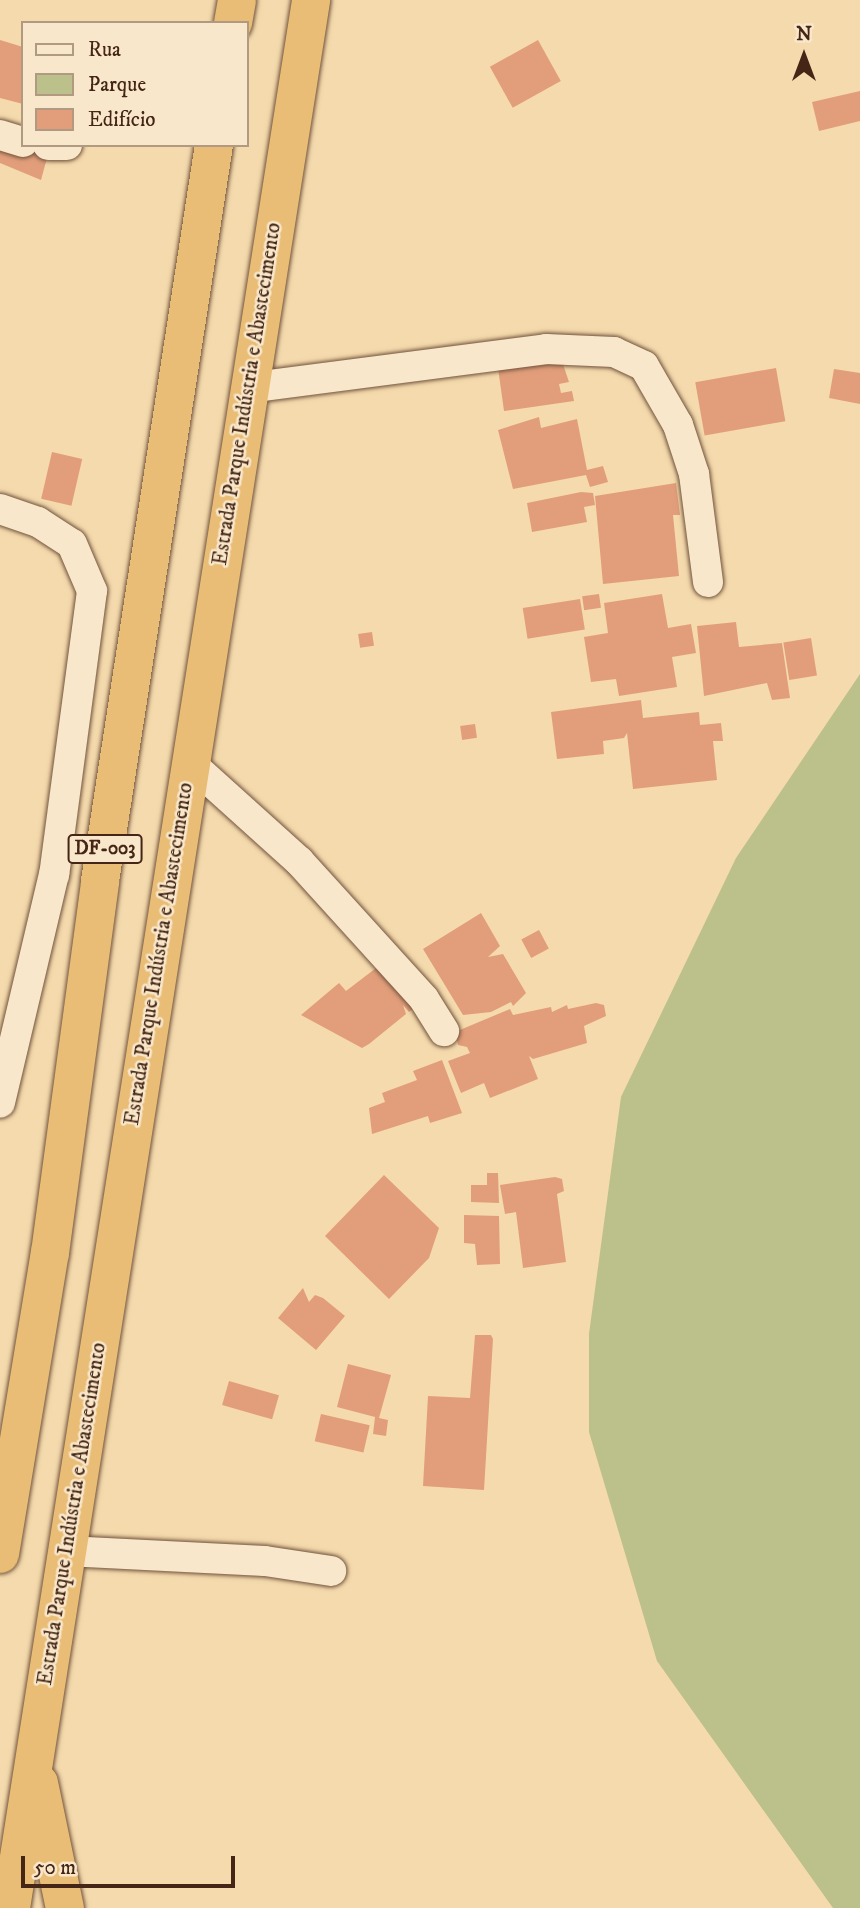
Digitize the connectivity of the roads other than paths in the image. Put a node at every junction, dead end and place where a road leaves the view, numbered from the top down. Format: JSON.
{"nodes":[{"id":1,"x":237,"y":0,"type":"edge"},
{"id":2,"x":311,"y":0,"type":"edge"},
{"id":3,"x":233,"y":21,"type":"edge"},
{"id":4,"x":0,"y":135,"type":"edge"},
{"id":5,"x":21,"y":141,"type":"edge"},
{"id":6,"x":214,"y":147,"type":"edge"},
{"id":7,"x":247,"y":388,"type":"junction"},
{"id":8,"x":0,"y":509,"type":"edge"},
{"id":9,"x":708,"y":582,"type":"dead end"},
{"id":10,"x":189,"y":762,"type":"junction"},
{"id":11,"x":54,"y":874,"type":"junction"},
{"id":12,"x":100,"y":881,"type":"junction"},
{"id":13,"x":444,"y":1031,"type":"dead end"},
{"id":14,"x":0,"y":1104,"type":"edge"},
{"id":15,"x":50,"y":1253,"type":"junction"},
{"id":16,"x":0,"y":1401,"type":"edge"},
{"id":17,"x":66,"y":1551,"type":"junction"},
{"id":18,"x":0,"y":1554,"type":"edge"},
{"id":19,"x":331,"y":1571,"type":"dead end"},
{"id":20,"x":34,"y":1759,"type":"junction"},
{"id":21,"x":11,"y":1908,"type":"edge"},
{"id":22,"x":65,"y":1908,"type":"edge"}],
"edges":[{"from":1,"to":3,"type":"highway"},
{"from":2,"to":7,"type":"highway","name":"Estrada Parque Indústria e Abastecimento","number":"DF-003"},
{"from":4,"to":5,"type":"street"},
{"from":6,"to":12,"type":"highway","number":"DF-003"},
{"from":7,"to":9,"type":"street"},
{"from":7,"to":10,"type":"highway","name":"Estrada Parque Indústria e Abastecimento","number":"DF-003"},
{"from":8,"to":11,"type":"street"},
{"from":10,"to":13,"type":"street"},
{"from":10,"to":17,"type":"highway","name":"Estrada Parque Indústria e Abastecimento","number":"DF-003"},
{"from":11,"to":12,"type":"street"},
{"from":11,"to":14,"type":"street"},
{"from":12,"to":15,"type":"highway","number":"DF-003"},
{"from":15,"to":16,"type":"highway"},
{"from":15,"to":18,"type":"highway","number":"DF-003"},
{"from":17,"to":19,"type":"street"},
{"from":17,"to":20,"type":"highway","name":"Estrada Parque Indústria e Abastecimento","number":"DF-003"},
{"from":20,"to":21,"type":"highway","name":"Estrada Parque Indústria e Abastecimento","number":"DF-003"},
{"from":20,"to":22,"type":"highway"}]}
